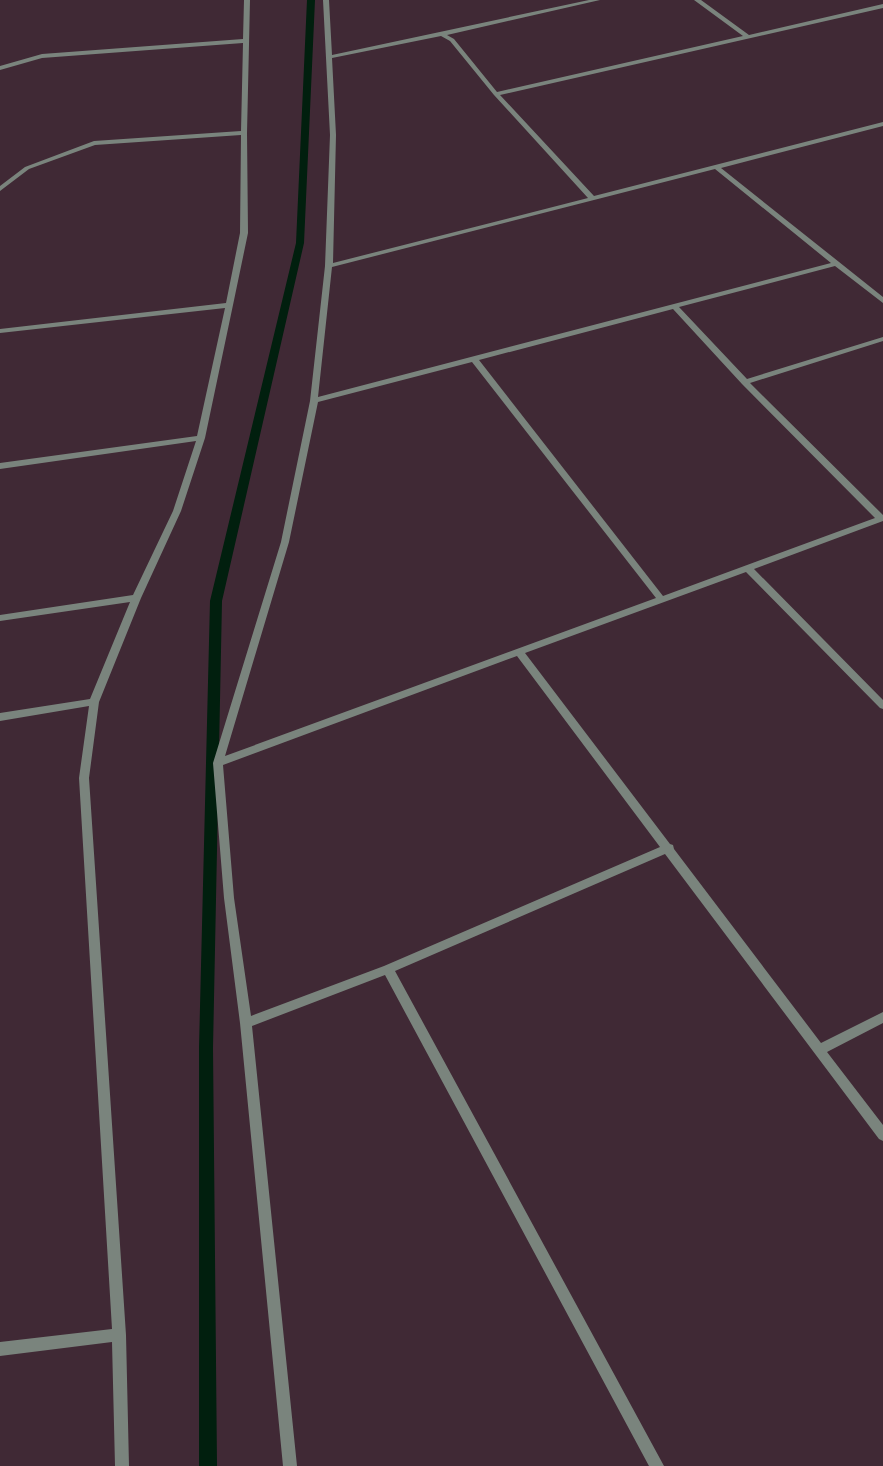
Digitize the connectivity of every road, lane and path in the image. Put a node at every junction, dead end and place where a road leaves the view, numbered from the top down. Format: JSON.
{"nodes":[{"id":1,"x":248,"y":0,"type":"edge"},
{"id":2,"x":326,"y":0,"type":"edge"},
{"id":3,"x":596,"y":0,"type":"edge"},
{"id":4,"x":696,"y":0,"type":"edge"},
{"id":5,"x":883,"y":6,"type":"edge"},
{"id":6,"x":442,"y":34,"type":"junction"},
{"id":7,"x":748,"y":37,"type":"junction"},
{"id":8,"x":245,"y":42,"type":"junction"},
{"id":9,"x":329,"y":57,"type":"junction"},
{"id":10,"x":0,"y":68,"type":"edge"},
{"id":11,"x":496,"y":94,"type":"junction"},
{"id":12,"x":883,"y":124,"type":"edge"},
{"id":13,"x":875,"y":126,"type":"junction"},
{"id":14,"x":883,"y":132,"type":"edge"},
{"id":15,"x":244,"y":133,"type":"junction"},
{"id":16,"x":716,"y":167,"type":"junction"},
{"id":17,"x":0,"y":189,"type":"edge"},
{"id":18,"x":593,"y":199,"type":"junction"},
{"id":19,"x":836,"y":264,"type":"junction"},
{"id":20,"x":329,"y":266,"type":"junction"},
{"id":21,"x":883,"y":301,"type":"edge"},
{"id":22,"x":229,"y":305,"type":"junction"},
{"id":23,"x":674,"y":306,"type":"junction"},
{"id":24,"x":0,"y":331,"type":"edge"},
{"id":25,"x":883,"y":339,"type":"edge"},
{"id":26,"x":475,"y":360,"type":"junction"},
{"id":27,"x":745,"y":382,"type":"junction"},
{"id":28,"x":314,"y":401,"type":"junction"},
{"id":29,"x":201,"y":438,"type":"junction"},
{"id":30,"x":0,"y":466,"type":"edge"},
{"id":31,"x":882,"y":519,"type":"edge"},
{"id":32,"x":748,"y":568,"type":"junction"},
{"id":33,"x":136,"y":598,"type":"junction"},
{"id":34,"x":662,"y":600,"type":"junction"},
{"id":35,"x":0,"y":618,"type":"edge"},
{"id":36,"x":519,"y":652,"type":"junction"},
{"id":37,"x":94,"y":702,"type":"junction"},
{"id":38,"x":883,"y":706,"type":"edge"},
{"id":39,"x":0,"y":717,"type":"edge"},
{"id":40,"x":218,"y":763,"type":"junction"},
{"id":41,"x":668,"y":848,"type":"junction"},
{"id":42,"x":388,"y":969,"type":"junction"},
{"id":43,"x":883,"y":1017,"type":"edge"},
{"id":44,"x":246,"y":1023,"type":"junction"},
{"id":45,"x":819,"y":1050,"type":"junction"},
{"id":46,"x":883,"y":1134,"type":"edge"},
{"id":47,"x":119,"y":1335,"type":"junction"},
{"id":48,"x":0,"y":1349,"type":"edge"},
{"id":49,"x":122,"y":1466,"type":"edge"},
{"id":50,"x":290,"y":1466,"type":"edge"},
{"id":51,"x":657,"y":1466,"type":"edge"}],
"edges":[{"from":1,"to":8,"type":"street"},
{"from":2,"to":9,"type":"street"},
{"from":3,"to":6,"type":"street"},
{"from":4,"to":7,"type":"street"},
{"from":5,"to":7,"type":"street"},
{"from":6,"to":9,"type":"street"},
{"from":6,"to":11,"type":"street"},
{"from":7,"to":11,"type":"street"},
{"from":8,"to":10,"type":"street"},
{"from":8,"to":15,"type":"street"},
{"from":9,"to":20,"type":"street"},
{"from":11,"to":18,"type":"street"},
{"from":12,"to":13,"type":"street"},
{"from":13,"to":14,"type":"street"},
{"from":13,"to":16,"type":"street"},
{"from":15,"to":17,"type":"street"},
{"from":15,"to":22,"type":"street"},
{"from":16,"to":18,"type":"street"},
{"from":16,"to":19,"type":"street"},
{"from":18,"to":20,"type":"street"},
{"from":19,"to":21,"type":"street"},
{"from":19,"to":23,"type":"street"},
{"from":20,"to":28,"type":"street"},
{"from":22,"to":24,"type":"street"},
{"from":22,"to":29,"type":"street"},
{"from":23,"to":26,"type":"street"},
{"from":23,"to":27,"type":"street"},
{"from":25,"to":27,"type":"street"},
{"from":26,"to":28,"type":"street"},
{"from":26,"to":34,"type":"street"},
{"from":27,"to":31,"type":"street"},
{"from":28,"to":40,"type":"street"},
{"from":29,"to":30,"type":"street"},
{"from":29,"to":33,"type":"street"},
{"from":31,"to":32,"type":"street"},
{"from":32,"to":34,"type":"street"},
{"from":32,"to":38,"type":"street"},
{"from":33,"to":35,"type":"street"},
{"from":33,"to":37,"type":"street"},
{"from":34,"to":36,"type":"street"},
{"from":36,"to":40,"type":"street"},
{"from":36,"to":41,"type":"street"},
{"from":37,"to":39,"type":"street"},
{"from":37,"to":47,"type":"street"},
{"from":40,"to":44,"type":"street"},
{"from":41,"to":42,"type":"street"},
{"from":41,"to":45,"type":"street"},
{"from":42,"to":44,"type":"street"},
{"from":42,"to":51,"type":"street"},
{"from":43,"to":45,"type":"street"},
{"from":44,"to":50,"type":"street"},
{"from":45,"to":46,"type":"street"},
{"from":47,"to":48,"type":"street"},
{"from":47,"to":49,"type":"street"}]}
